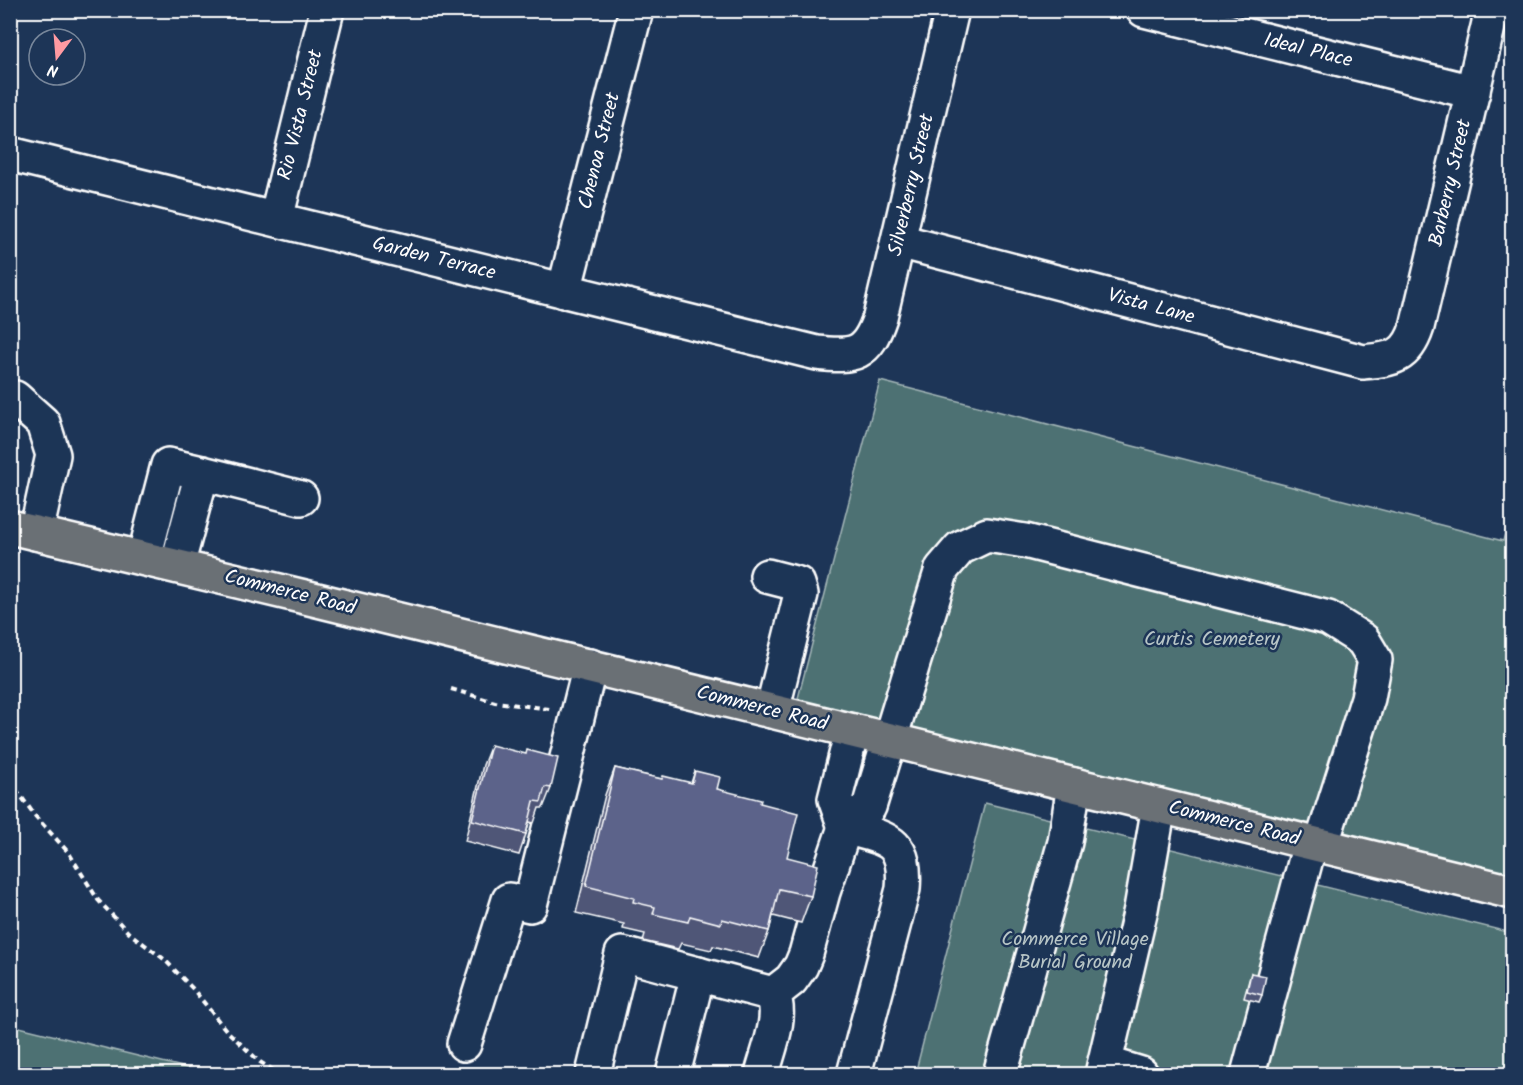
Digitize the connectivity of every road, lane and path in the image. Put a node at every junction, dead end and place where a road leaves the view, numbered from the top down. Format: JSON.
{"nodes":[{"id":1,"x":327,"y":10,"type":"edge"},
{"id":2,"x":636,"y":10,"type":"edge"},
{"id":3,"x":952,"y":10,"type":"edge"},
{"id":4,"x":1144,"y":10,"type":"edge"},
{"id":5,"x":1492,"y":10,"type":"edge"},
{"id":6,"x":1473,"y":92,"type":"junction"},
{"id":7,"x":10,"y":154,"type":"edge"},
{"id":8,"x":276,"y":219,"type":"junction"},
{"id":9,"x":899,"y":241,"type":"junction"},
{"id":10,"x":564,"y":291,"type":"junction"},
{"id":11,"x":858,"y":351,"type":"joint"},
{"id":12,"x":1404,"y":352,"type":"joint"},
{"id":13,"x":10,"y":399,"type":"edge"},
{"id":14,"x":201,"y":473,"type":"junction"},
{"id":15,"x":301,"y":498,"type":"dead end"},
{"id":16,"x":23,"y":530,"type":"edge"},
{"id":17,"x":144,"y":558,"type":"junction"},
{"id":18,"x":177,"y":566,"type":"junction"},
{"id":19,"x":767,"y":576,"type":"dead end"},
{"id":20,"x":590,"y":666,"type":"junction"},
{"id":21,"x":451,"y":689,"type":"dead end"},
{"id":22,"x":772,"y":711,"type":"junction"},
{"id":23,"x":578,"y":717,"type":"junction"},
{"id":24,"x":852,"y":731,"type":"junction"},
{"id":25,"x":891,"y":740,"type":"junction"},
{"id":26,"x":10,"y":781,"type":"edge"},
{"id":27,"x":1074,"y":785,"type":"junction"},
{"id":28,"x":1159,"y":806,"type":"junction"},
{"id":29,"x":846,"y":826,"type":"junction"},
{"id":30,"x":1316,"y":845,"type":"junction"},
{"id":31,"x":1512,"y":892,"type":"edge"},
{"id":32,"x":698,"y":974,"type":"junction"},
{"id":33,"x":773,"y":994,"type":"junction"},
{"id":34,"x":464,"y":1044,"type":"dead end"},
{"id":35,"x":1103,"y":1069,"type":"edge"},
{"id":36,"x":280,"y":1074,"type":"edge"},
{"id":37,"x":593,"y":1074,"type":"edge"},
{"id":38,"x":673,"y":1074,"type":"edge"},
{"id":39,"x":762,"y":1074,"type":"edge"},
{"id":40,"x":854,"y":1074,"type":"edge"},
{"id":41,"x":1000,"y":1074,"type":"edge"},
{"id":42,"x":1141,"y":1074,"type":"edge"},
{"id":43,"x":1248,"y":1074,"type":"edge"}],
"edges":[{"from":1,"to":8,"type":"street","name":"Rio Vista Street"},
{"from":2,"to":10,"type":"street","name":"Chenoa Street"},
{"from":3,"to":9,"type":"street","name":"Silverberry Street"},
{"from":4,"to":6,"type":"street","name":"Ideal Place"},
{"from":5,"to":6,"type":"street","name":"Barberry Street"},
{"from":6,"to":12,"type":"street","name":"Barberry Street"},
{"from":7,"to":8,"type":"street","name":"Garden Terrace"},
{"from":8,"to":10,"type":"street","name":"Garden Terrace"},
{"from":9,"to":11,"type":"street","name":"Silverberry Street"},
{"from":9,"to":12,"type":"street","name":"Vista Lane"},
{"from":10,"to":11,"type":"street","name":"Garden Terrace"},
{"from":13,"to":16,"type":"street"},
{"from":14,"to":15,"type":"street"},
{"from":14,"to":17,"type":"street"},
{"from":14,"to":18,"type":"street"},
{"from":16,"to":17,"type":"main road","name":"Commerce Road"},
{"from":17,"to":18,"type":"main road","name":"Commerce Road"},
{"from":18,"to":20,"type":"main road","name":"Commerce Road"},
{"from":19,"to":22,"type":"street"},
{"from":20,"to":22,"type":"main road","name":"Commerce Road"},
{"from":20,"to":23,"type":"street"},
{"from":21,"to":23,"type":"path"},
{"from":22,"to":24,"type":"main road","name":"Commerce Road"},
{"from":23,"to":34,"type":"street"},
{"from":24,"to":25,"type":"main road","name":"Commerce Road"},
{"from":24,"to":29,"type":"street"},
{"from":25,"to":27,"type":"main road","name":"Commerce Road"},
{"from":25,"to":29,"type":"street"},
{"from":25,"to":30,"type":"street"},
{"from":26,"to":36,"type":"path"},
{"from":27,"to":28,"type":"main road","name":"Commerce Road"},
{"from":27,"to":41,"type":"street"},
{"from":28,"to":30,"type":"main road","name":"Commerce Road"},
{"from":28,"to":35,"type":"street"},
{"from":29,"to":33,"type":"street"},
{"from":29,"to":40,"type":"street"},
{"from":30,"to":31,"type":"main road","name":"Commerce Road"},
{"from":30,"to":43,"type":"street"},
{"from":32,"to":33,"type":"street"},
{"from":32,"to":37,"type":"street"},
{"from":32,"to":38,"type":"street"},
{"from":33,"to":39,"type":"street"},
{"from":35,"to":42,"type":"street"}]}
